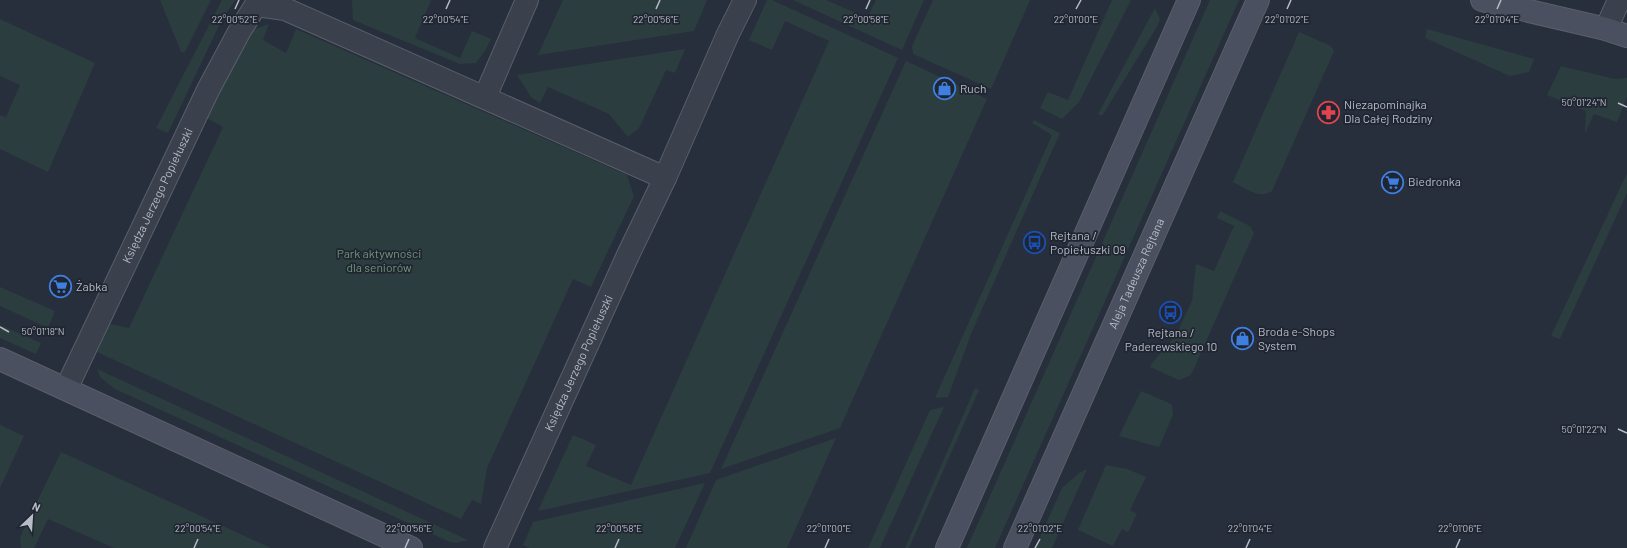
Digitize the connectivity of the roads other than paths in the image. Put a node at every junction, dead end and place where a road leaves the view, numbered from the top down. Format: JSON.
{"nodes":[{"id":1,"x":527,"y":0,"type":"edge"},
{"id":2,"x":745,"y":0,"type":"edge"},
{"id":3,"x":1189,"y":0,"type":"edge"},
{"id":4,"x":1258,"y":0,"type":"edge"},
{"id":5,"x":1482,"y":0,"type":"edge"},
{"id":6,"x":1543,"y":0,"type":"edge"},
{"id":7,"x":1619,"y":0,"type":"edge"},
{"id":8,"x":258,"y":3,"type":"edge"},
{"id":9,"x":1606,"y":29,"type":"junction"},
{"id":10,"x":1627,"y":36,"type":"edge"},
{"id":11,"x":485,"y":97,"type":"junction"},
{"id":12,"x":665,"y":178,"type":"junction"},
{"id":13,"x":0,"y":359,"type":"edge"},
{"id":14,"x":66,"y":389,"type":"junction"},
{"id":15,"x":411,"y":548,"type":"edge"},
{"id":16,"x":495,"y":548,"type":"edge"},
{"id":17,"x":948,"y":548,"type":"edge"},
{"id":18,"x":1015,"y":548,"type":"edge"}],
"edges":[{"from":1,"to":11,"type":"street"},
{"from":2,"to":12,"type":"street","name":"Księdza Jerzego Popiełuszki"},
{"from":3,"to":17,"type":"main road"},
{"from":4,"to":18,"type":"main road","name":"Aleja Tadeusza Rejtana"},
{"from":5,"to":9,"type":"main road"},
{"from":6,"to":9,"type":"main road"},
{"from":7,"to":9,"type":"street"},
{"from":8,"to":11,"type":"street","name":"Księdza Jerzego Popiełuszki"},
{"from":8,"to":14,"type":"street","name":"Księdza Jerzego Popiełuszki"},
{"from":9,"to":10,"type":"main road"},
{"from":11,"to":12,"type":"street","name":"Księdza Jerzego Popiełuszki"},
{"from":12,"to":16,"type":"street","name":"Księdza Jerzego Popiełuszki"},
{"from":13,"to":14,"type":"main road"},
{"from":14,"to":15,"type":"main road"}]}
